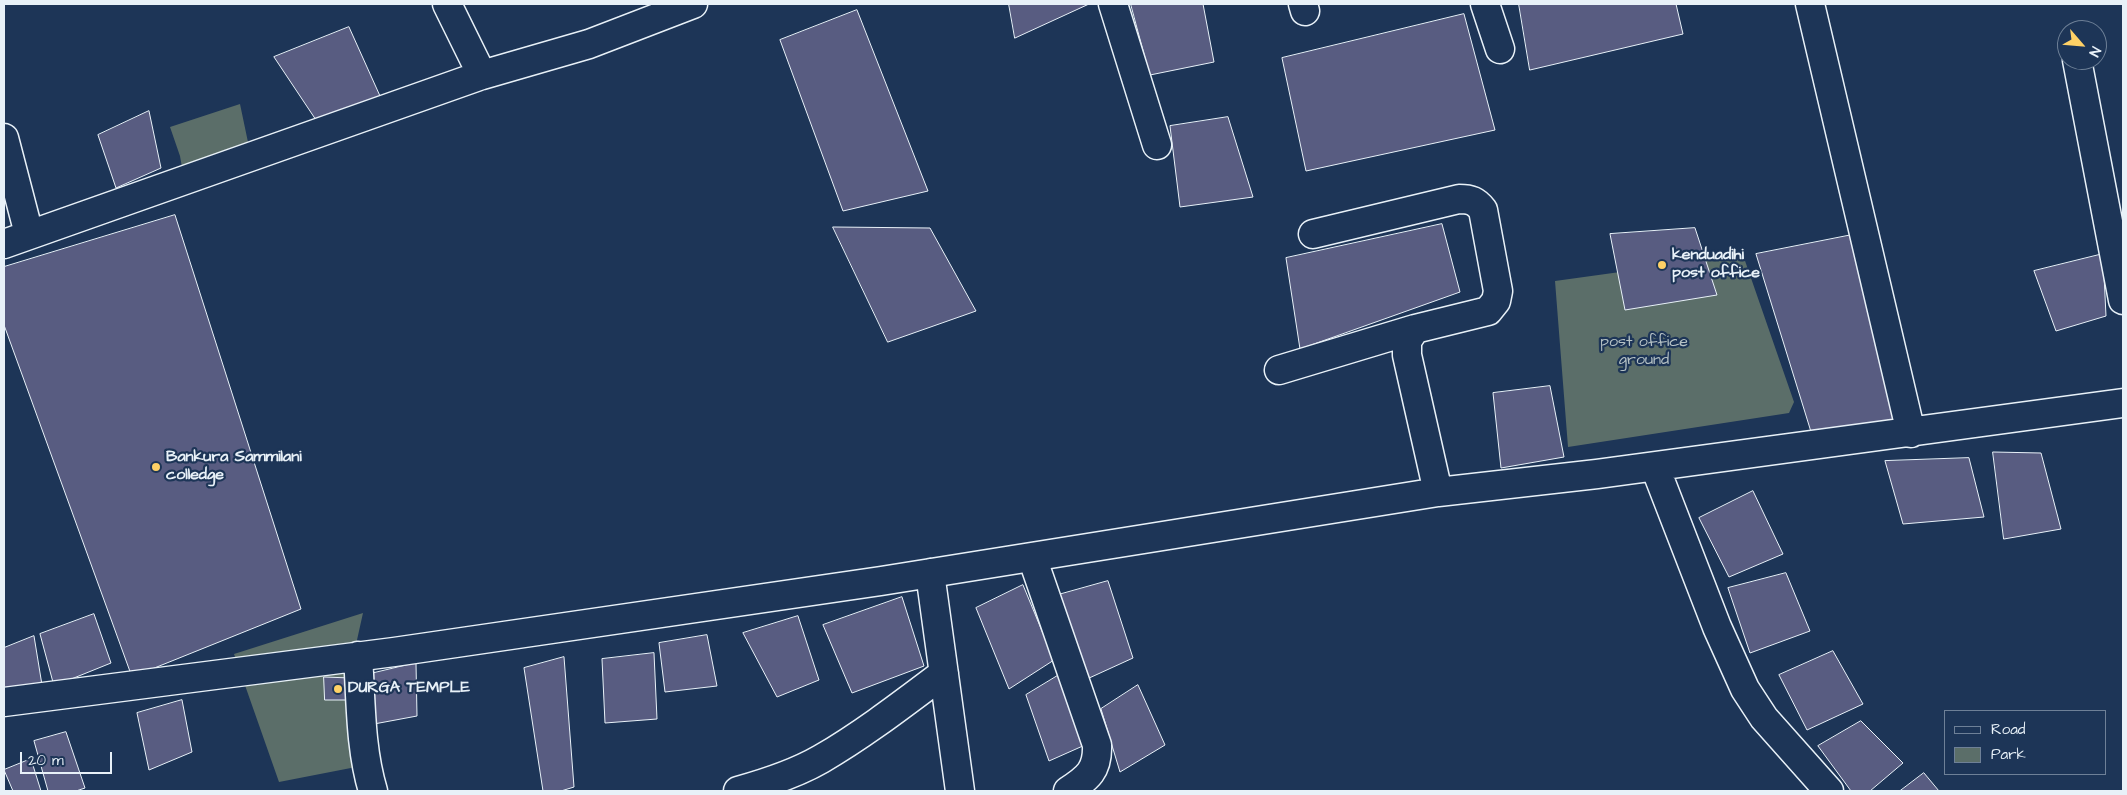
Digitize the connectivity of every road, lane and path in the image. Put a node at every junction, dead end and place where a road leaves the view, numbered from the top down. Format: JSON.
{"nodes":[{"id":1,"x":447,"y":4,"type":"edge"},
{"id":2,"x":693,"y":4,"type":"edge"},
{"id":3,"x":1113,"y":4,"type":"edge"},
{"id":4,"x":1485,"y":4,"type":"edge"},
{"id":5,"x":1810,"y":4,"type":"edge"},
{"id":6,"x":1500,"y":49,"type":"dead end"},
{"id":7,"x":2079,"y":70,"type":"edge"},
{"id":8,"x":482,"y":75,"type":"junction"},
{"id":9,"x":4,"y":138,"type":"edge"},
{"id":10,"x":1157,"y":145,"type":"dead end"},
{"id":11,"x":1313,"y":234,"type":"dead end"},
{"id":12,"x":16,"y":239,"type":"edge"},
{"id":13,"x":2123,"y":300,"type":"edge"},
{"id":14,"x":1415,"y":329,"type":"junction"},
{"id":15,"x":1279,"y":370,"type":"dead end"},
{"id":16,"x":2123,"y":403,"type":"edge"},
{"id":17,"x":1911,"y":433,"type":"junction"},
{"id":18,"x":1655,"y":467,"type":"junction"},
{"id":19,"x":1438,"y":492,"type":"junction"},
{"id":20,"x":1032,"y":557,"type":"junction"},
{"id":21,"x":930,"y":573,"type":"junction"},
{"id":22,"x":358,"y":656,"type":"junction"},
{"id":23,"x":944,"y":673,"type":"junction"},
{"id":24,"x":4,"y":702,"type":"edge"},
{"id":25,"x":373,"y":791,"type":"edge"},
{"id":26,"x":738,"y":791,"type":"edge"},
{"id":27,"x":960,"y":791,"type":"edge"},
{"id":28,"x":1068,"y":791,"type":"edge"},
{"id":29,"x":1829,"y":791,"type":"edge"}],
"edges":[{"from":1,"to":8,"type":"street"},
{"from":2,"to":8,"type":"street"},
{"from":3,"to":10,"type":"street"},
{"from":4,"to":6,"type":"street"},
{"from":5,"to":17,"type":"street"},
{"from":7,"to":13,"type":"street"},
{"from":8,"to":12,"type":"street"},
{"from":9,"to":12,"type":"street"},
{"from":11,"to":14,"type":"street"},
{"from":14,"to":15,"type":"street"},
{"from":14,"to":19,"type":"street"},
{"from":16,"to":17,"type":"street"},
{"from":17,"to":18,"type":"street"},
{"from":18,"to":19,"type":"street"},
{"from":18,"to":29,"type":"street"},
{"from":19,"to":20,"type":"street"},
{"from":20,"to":21,"type":"street"},
{"from":20,"to":28,"type":"street"},
{"from":21,"to":22,"type":"street"},
{"from":21,"to":23,"type":"street"},
{"from":22,"to":24,"type":"street"},
{"from":22,"to":25,"type":"street"},
{"from":23,"to":26,"type":"street"},
{"from":23,"to":27,"type":"street"}]}
